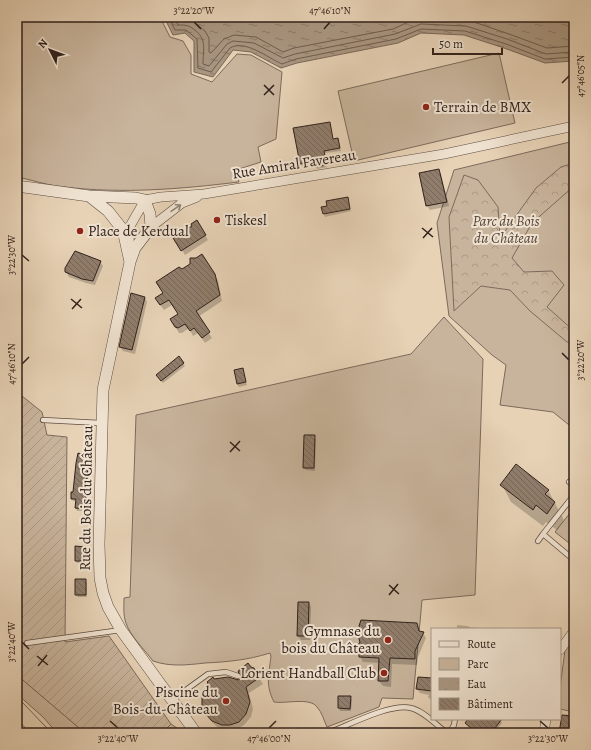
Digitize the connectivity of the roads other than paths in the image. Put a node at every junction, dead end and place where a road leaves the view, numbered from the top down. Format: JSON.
{"nodes":[{"id":1,"x":574,"y":126,"type":"edge"},
{"id":2,"x":17,"y":186,"type":"edge"},
{"id":3,"x":204,"y":194,"type":"junction"},
{"id":4,"x":88,"y":196,"type":"junction"},
{"id":5,"x":145,"y":200,"type":"junction"},
{"id":6,"x":151,"y":227,"type":"junction"},
{"id":7,"x":130,"y":262,"type":"junction"},
{"id":8,"x":43,"y":420,"type":"dead end"},
{"id":9,"x":102,"y":423,"type":"junction"},
{"id":10,"x":569,"y":482,"type":"dead end"},
{"id":11,"x":574,"y":486,"type":"edge"},
{"id":12,"x":574,"y":495,"type":"edge"},
{"id":13,"x":542,"y":534,"type":"junction"},
{"id":14,"x":538,"y":541,"type":"dead end"},
{"id":15,"x":574,"y":560,"type":"edge"},
{"id":16,"x":121,"y":630,"type":"junction"},
{"id":17,"x":574,"y":631,"type":"edge"},
{"id":18,"x":27,"y":643,"type":"dead end"},
{"id":19,"x":561,"y":649,"type":"edge"},
{"id":20,"x":238,"y":676,"type":"dead end"},
{"id":21,"x":172,"y":700,"type":"junction"},
{"id":22,"x":17,"y":708,"type":"edge"},
{"id":23,"x":17,"y":718,"type":"edge"},
{"id":24,"x":455,"y":720,"type":"edge"},
{"id":25,"x":546,"y":720,"type":"edge"},
{"id":26,"x":36,"y":733,"type":"edge"},
{"id":27,"x":41,"y":733,"type":"edge"},
{"id":28,"x":196,"y":733,"type":"edge"},
{"id":29,"x":328,"y":733,"type":"edge"},
{"id":30,"x":448,"y":733,"type":"edge"},
{"id":31,"x":544,"y":733,"type":"edge"}],
"edges":[{"from":1,"to":3,"type":"street","name":"Rue Amiral Favereau"},
{"from":2,"to":4,"type":"street","name":"Rue Amiral Favereau"},
{"from":3,"to":5,"type":"street","name":"Rue Amiral Favereau"},
{"from":6,"to":3,"type":"street","name":"Rue du Bois du Château","one_way":true},
{"from":4,"to":5,"type":"street","name":"Rue Amiral Favereau"},
{"from":4,"to":7,"type":"street","name":"Rue du Bois du Château"},
{"from":5,"to":6,"type":"street"},
{"from":5,"to":7,"type":"street","name":"Rue du Bois du Château"},
{"from":6,"to":7,"type":"street","name":"Rue du Bois du Château"},
{"from":7,"to":9,"type":"street","name":"Rue du Bois du Château"},
{"from":8,"to":9,"type":"lane"},
{"from":9,"to":16,"type":"street","name":"Rue du Bois du Château"},
{"from":10,"to":11,"type":"lane"},
{"from":12,"to":13,"type":"lane"},
{"from":13,"to":14,"type":"lane"},
{"from":13,"to":15,"type":"lane"},
{"from":16,"to":18,"type":"lane"},
{"from":16,"to":21,"type":"street","name":"Rue du Bois du Château"},
{"from":17,"to":19,"type":"street"},
{"from":20,"to":21,"type":"lane"},
{"from":21,"to":28,"type":"street","name":"Rue du Bois du Château"},
{"from":22,"to":27,"type":"highway"},
{"from":23,"to":26,"type":"highway"},
{"from":24,"to":30,"type":"lane"},
{"from":25,"to":31,"type":"street"},
{"from":29,"to":30,"type":"lane"}]}
